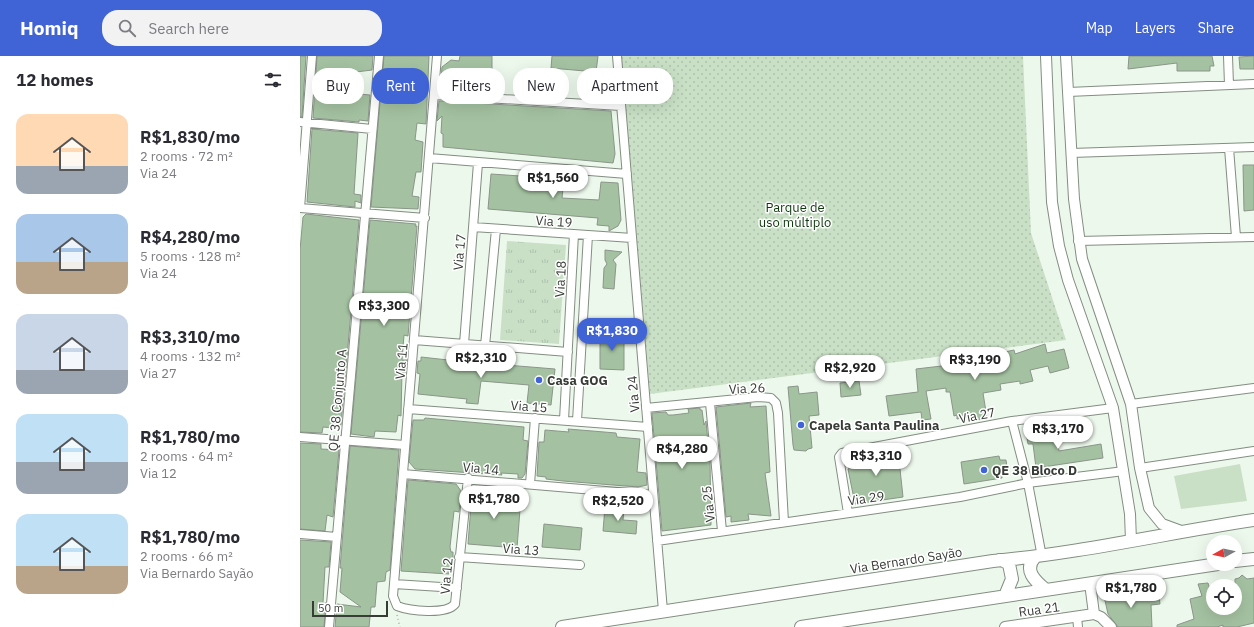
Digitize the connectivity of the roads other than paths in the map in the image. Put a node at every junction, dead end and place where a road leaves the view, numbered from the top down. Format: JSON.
{"nodes":[{"id":1,"x":312,"y":56,"type":"edge"},
{"id":2,"x":379,"y":56,"type":"edge"},
{"id":3,"x":437,"y":56,"type":"edge"},
{"id":4,"x":617,"y":56,"type":"edge"},
{"id":5,"x":1046,"y":56,"type":"edge"},
{"id":6,"x":1066,"y":56,"type":"edge"},
{"id":7,"x":1228,"y":56,"type":"edge"},
{"id":8,"x":1254,"y":84,"type":"edge"},
{"id":9,"x":1229,"y":85,"type":"junction"},
{"id":10,"x":1068,"y":92,"type":"junction"},
{"id":11,"x":435,"y":95,"type":"junction"},
{"id":12,"x":621,"y":106,"type":"junction"},
{"id":13,"x":304,"y":123,"type":"edge"},
{"id":14,"x":372,"y":129,"type":"junction"},
{"id":15,"x":1254,"y":146,"type":"edge"},
{"id":16,"x":1229,"y":148,"type":"junction"},
{"id":17,"x":1071,"y":153,"type":"junction"},
{"id":18,"x":429,"y":158,"type":"junction"},
{"id":19,"x":478,"y":163,"type":"junction"},
{"id":20,"x":627,"y":174,"type":"junction"},
{"id":21,"x":300,"y":208,"type":"edge"},
{"id":22,"x":365,"y":214,"type":"junction"},
{"id":23,"x":425,"y":218,"type":"junction"},
{"id":24,"x":473,"y":227,"type":"junction"},
{"id":25,"x":496,"y":229,"type":"junction"},
{"id":26,"x":574,"y":234,"type":"junction"},
{"id":27,"x":588,"y":235,"type":"junction"},
{"id":28,"x":1236,"y":237,"type":"junction"},
{"id":29,"x":1254,"y":237,"type":"edge"},
{"id":30,"x":632,"y":238,"type":"junction"},
{"id":31,"x":1078,"y":241,"type":"junction"},
{"id":32,"x":1099,"y":313,"type":"junction"},
{"id":33,"x":1082,"y":321,"type":"junction"},
{"id":34,"x":1106,"y":329,"type":"junction"},
{"id":35,"x":1088,"y":336,"type":"junction"},
{"id":36,"x":414,"y":340,"type":"junction"},
{"id":37,"x":464,"y":344,"type":"junction"},
{"id":38,"x":484,"y":346,"type":"junction"},
{"id":39,"x":568,"y":352,"type":"junction"},
{"id":40,"x":1254,"y":388,"type":"edge"},
{"id":41,"x":710,"y":403,"type":"junction"},
{"id":42,"x":1130,"y":404,"type":"junction"},
{"id":43,"x":646,"y":408,"type":"junction"},
{"id":44,"x":1113,"y":408,"type":"junction"},
{"id":45,"x":408,"y":409,"type":"junction"},
{"id":46,"x":535,"y":418,"type":"junction"},
{"id":47,"x":564,"y":420,"type":"junction"},
{"id":48,"x":577,"y":421,"type":"junction"},
{"id":49,"x":1012,"y":421,"type":"junction"},
{"id":50,"x":648,"y":427,"type":"junction"},
{"id":51,"x":300,"y":437,"type":"edge"},
{"id":52,"x":345,"y":441,"type":"junction"},
{"id":53,"x":405,"y":445,"type":"junction"},
{"id":54,"x":1254,"y":452,"type":"edge"},
{"id":55,"x":1140,"y":468,"type":"junction"},
{"id":56,"x":1124,"y":471,"type":"junction"},
{"id":57,"x":403,"y":474,"type":"junction"},
{"id":58,"x":468,"y":478,"type":"junction"},
{"id":59,"x":1028,"y":483,"type":"junction"},
{"id":60,"x":530,"y":484,"type":"junction"},
{"id":61,"x":653,"y":495,"type":"junction"},
{"id":62,"x":848,"y":513,"type":"junction"},
{"id":63,"x":1254,"y":520,"type":"edge"},
{"id":64,"x":784,"y":522,"type":"junction"},
{"id":65,"x":722,"y":531,"type":"junction"},
{"id":66,"x":1181,"y":531,"type":"junction"},
{"id":67,"x":300,"y":534,"type":"edge"},
{"id":68,"x":337,"y":538,"type":"junction"},
{"id":69,"x":657,"y":541,"type":"junction"},
{"id":70,"x":1131,"y":541,"type":"junction"},
{"id":71,"x":459,"y":557,"type":"junction"},
{"id":72,"x":1039,"y":557,"type":"junction"},
{"id":73,"x":1254,"y":559,"type":"edge"},
{"id":74,"x":1242,"y":560,"type":"edge"},
{"id":75,"x":993,"y":561,"type":"junction"},
{"id":76,"x":580,"y":565,"type":"dead end"},
{"id":77,"x":1206,"y":566,"type":"edge"},
{"id":78,"x":1090,"y":583,"type":"junction"},
{"id":79,"x":394,"y":584,"type":"junction"},
{"id":80,"x":457,"y":588,"type":"junction"},
{"id":81,"x":1046,"y":590,"type":"junction"},
{"id":82,"x":1005,"y":596,"type":"junction"},
{"id":83,"x":397,"y":606,"type":"joint"},
{"id":84,"x":663,"y":611,"type":"junction"},
{"id":85,"x":1094,"y":614,"type":"junction"},
{"id":86,"x":1077,"y":622,"type":"edge"},
{"id":87,"x":329,"y":627,"type":"edge"},
{"id":88,"x":562,"y":627,"type":"edge"},
{"id":89,"x":801,"y":627,"type":"edge"},
{"id":90,"x":1005,"y":627,"type":"edge"},
{"id":91,"x":1111,"y":627,"type":"edge"}],
"edges":[{"from":1,"to":13,"type":"street"},
{"from":2,"to":14,"type":"street","name":"QE 38 Conjunto A"},
{"from":3,"to":11,"type":"street","name":"Via 11"},
{"from":4,"to":12,"type":"street","name":"Via 24"},
{"from":5,"to":33,"type":"street"},
{"from":6,"to":10,"type":"street"},
{"from":7,"to":9,"type":"street"},
{"from":8,"to":9,"type":"street"},
{"from":9,"to":10,"type":"street"},
{"from":10,"to":17,"type":"street"},
{"from":11,"to":12,"type":"street"},
{"from":11,"to":18,"type":"street","name":"Via 11"},
{"from":12,"to":20,"type":"street","name":"Via 24"},
{"from":13,"to":14,"type":"street"},
{"from":13,"to":21,"type":"street"},
{"from":14,"to":22,"type":"street","name":"QE 38 Conjunto A"},
{"from":15,"to":16,"type":"street"},
{"from":16,"to":17,"type":"street"},
{"from":16,"to":28,"type":"street"},
{"from":17,"to":31,"type":"street"},
{"from":18,"to":19,"type":"street"},
{"from":18,"to":23,"type":"street","name":"Via 11"},
{"from":19,"to":20,"type":"street"},
{"from":19,"to":24,"type":"street","name":"Via 17"},
{"from":20,"to":30,"type":"street","name":"Via 24"},
{"from":21,"to":22,"type":"street"},
{"from":22,"to":23,"type":"street"},
{"from":22,"to":52,"type":"street","name":"QE 38 Conjunto A"},
{"from":23,"to":36,"type":"street","name":"Via 11"},
{"from":24,"to":25,"type":"street","name":"Via 19"},
{"from":24,"to":37,"type":"street","name":"Via 17"},
{"from":25,"to":26,"type":"street","name":"Via 19"},
{"from":25,"to":38,"type":"street"},
{"from":26,"to":27,"type":"street","name":"Via 19"},
{"from":26,"to":39,"type":"street","name":"Via 18"},
{"from":27,"to":30,"type":"street","name":"Via 19"},
{"from":27,"to":48,"type":"street","name":"Via 18"},
{"from":28,"to":29,"type":"street"},
{"from":28,"to":31,"type":"street"},
{"from":30,"to":43,"type":"street","name":"Via 24"},
{"from":31,"to":32,"type":"street"},
{"from":32,"to":33,"type":"street"},
{"from":32,"to":34,"type":"street"},
{"from":33,"to":35,"type":"street"},
{"from":34,"to":35,"type":"street"},
{"from":34,"to":42,"type":"street"},
{"from":35,"to":44,"type":"street"},
{"from":36,"to":37,"type":"street"},
{"from":36,"to":45,"type":"street","name":"Via 11"},
{"from":37,"to":38,"type":"street"},
{"from":38,"to":39,"type":"street"},
{"from":39,"to":47,"type":"street","name":"Via 18"},
{"from":40,"to":42,"type":"street"},
{"from":41,"to":43,"type":"street","name":"Via 26"},
{"from":41,"to":64,"type":"street","name":"Via 26"},
{"from":41,"to":65,"type":"street","name":"Via 25"},
{"from":42,"to":55,"type":"street"},
{"from":43,"to":50,"type":"street","name":"Via 24"},
{"from":44,"to":49,"type":"street","name":"Via 27"},
{"from":44,"to":56,"type":"street"},
{"from":45,"to":46,"type":"street","name":"Via 15"},
{"from":45,"to":53,"type":"street","name":"Via 11"},
{"from":46,"to":47,"type":"street","name":"Via 15"},
{"from":46,"to":60,"type":"street"},
{"from":47,"to":48,"type":"street","name":"Via 15"},
{"from":48,"to":50,"type":"street","name":"Via 15"},
{"from":49,"to":59,"type":"street","name":"Via 27"},
{"from":49,"to":62,"type":"street","name":"Via 27"},
{"from":50,"to":61,"type":"street","name":"Via 24"},
{"from":51,"to":52,"type":"street"},
{"from":52,"to":53,"type":"street"},
{"from":52,"to":68,"type":"street","name":"QE 38 Conjunto A"},
{"from":53,"to":57,"type":"street","name":"Via 11"},
{"from":54,"to":55,"type":"street"},
{"from":55,"to":66,"type":"street"},
{"from":56,"to":59,"type":"street"},
{"from":56,"to":70,"type":"street"},
{"from":57,"to":58,"type":"street","name":"Via 14"},
{"from":57,"to":79,"type":"street","name":"Via 11"},
{"from":58,"to":60,"type":"street","name":"Via 14"},
{"from":58,"to":71,"type":"street","name":"Via 12"},
{"from":59,"to":62,"type":"street","name":"Via 29"},
{"from":59,"to":72,"type":"street"},
{"from":60,"to":61,"type":"street","name":"Via 14"},
{"from":61,"to":69,"type":"street","name":"Via 24"},
{"from":62,"to":64,"type":"street","name":"Via 29"},
{"from":63,"to":66,"type":"main road","name":"Via Bernardo Sayão"},
{"from":64,"to":65,"type":"street","name":"Via 29"},
{"from":65,"to":69,"type":"street","name":"Via 29"},
{"from":66,"to":70,"type":"main road","name":"Via Bernardo Sayão"},
{"from":67,"to":68,"type":"street"},
{"from":68,"to":87,"type":"street","name":"QE 38 Conjunto A"},
{"from":69,"to":84,"type":"street","name":"Via 24"},
{"from":70,"to":72,"type":"main road","name":"Via Bernardo Sayão"},
{"from":71,"to":76,"type":"street","name":"Via 13"},
{"from":71,"to":80,"type":"street","name":"Via 12"},
{"from":72,"to":75,"type":"main road","name":"Via Bernardo Sayão"},
{"from":72,"to":81,"type":"main road"},
{"from":73,"to":74,"type":"main road"},
{"from":75,"to":82,"type":"main road"},
{"from":75,"to":84,"type":"main road","name":"Via Bernardo Sayão"},
{"from":77,"to":78,"type":"main road"},
{"from":78,"to":81,"type":"main road"},
{"from":78,"to":85,"type":"street"},
{"from":79,"to":80,"type":"street"},
{"from":79,"to":83,"type":"street","name":"Via 11"},
{"from":80,"to":83,"type":"street","name":"Via 12"},
{"from":81,"to":82,"type":"main road"},
{"from":82,"to":89,"type":"main road"},
{"from":84,"to":88,"type":"main road","name":"Via Bernardo Sayão"},
{"from":85,"to":86,"type":"street","name":"Rua 21"},
{"from":85,"to":91,"type":"street"},
{"from":86,"to":90,"type":"street","name":"Rua 21"}]}
